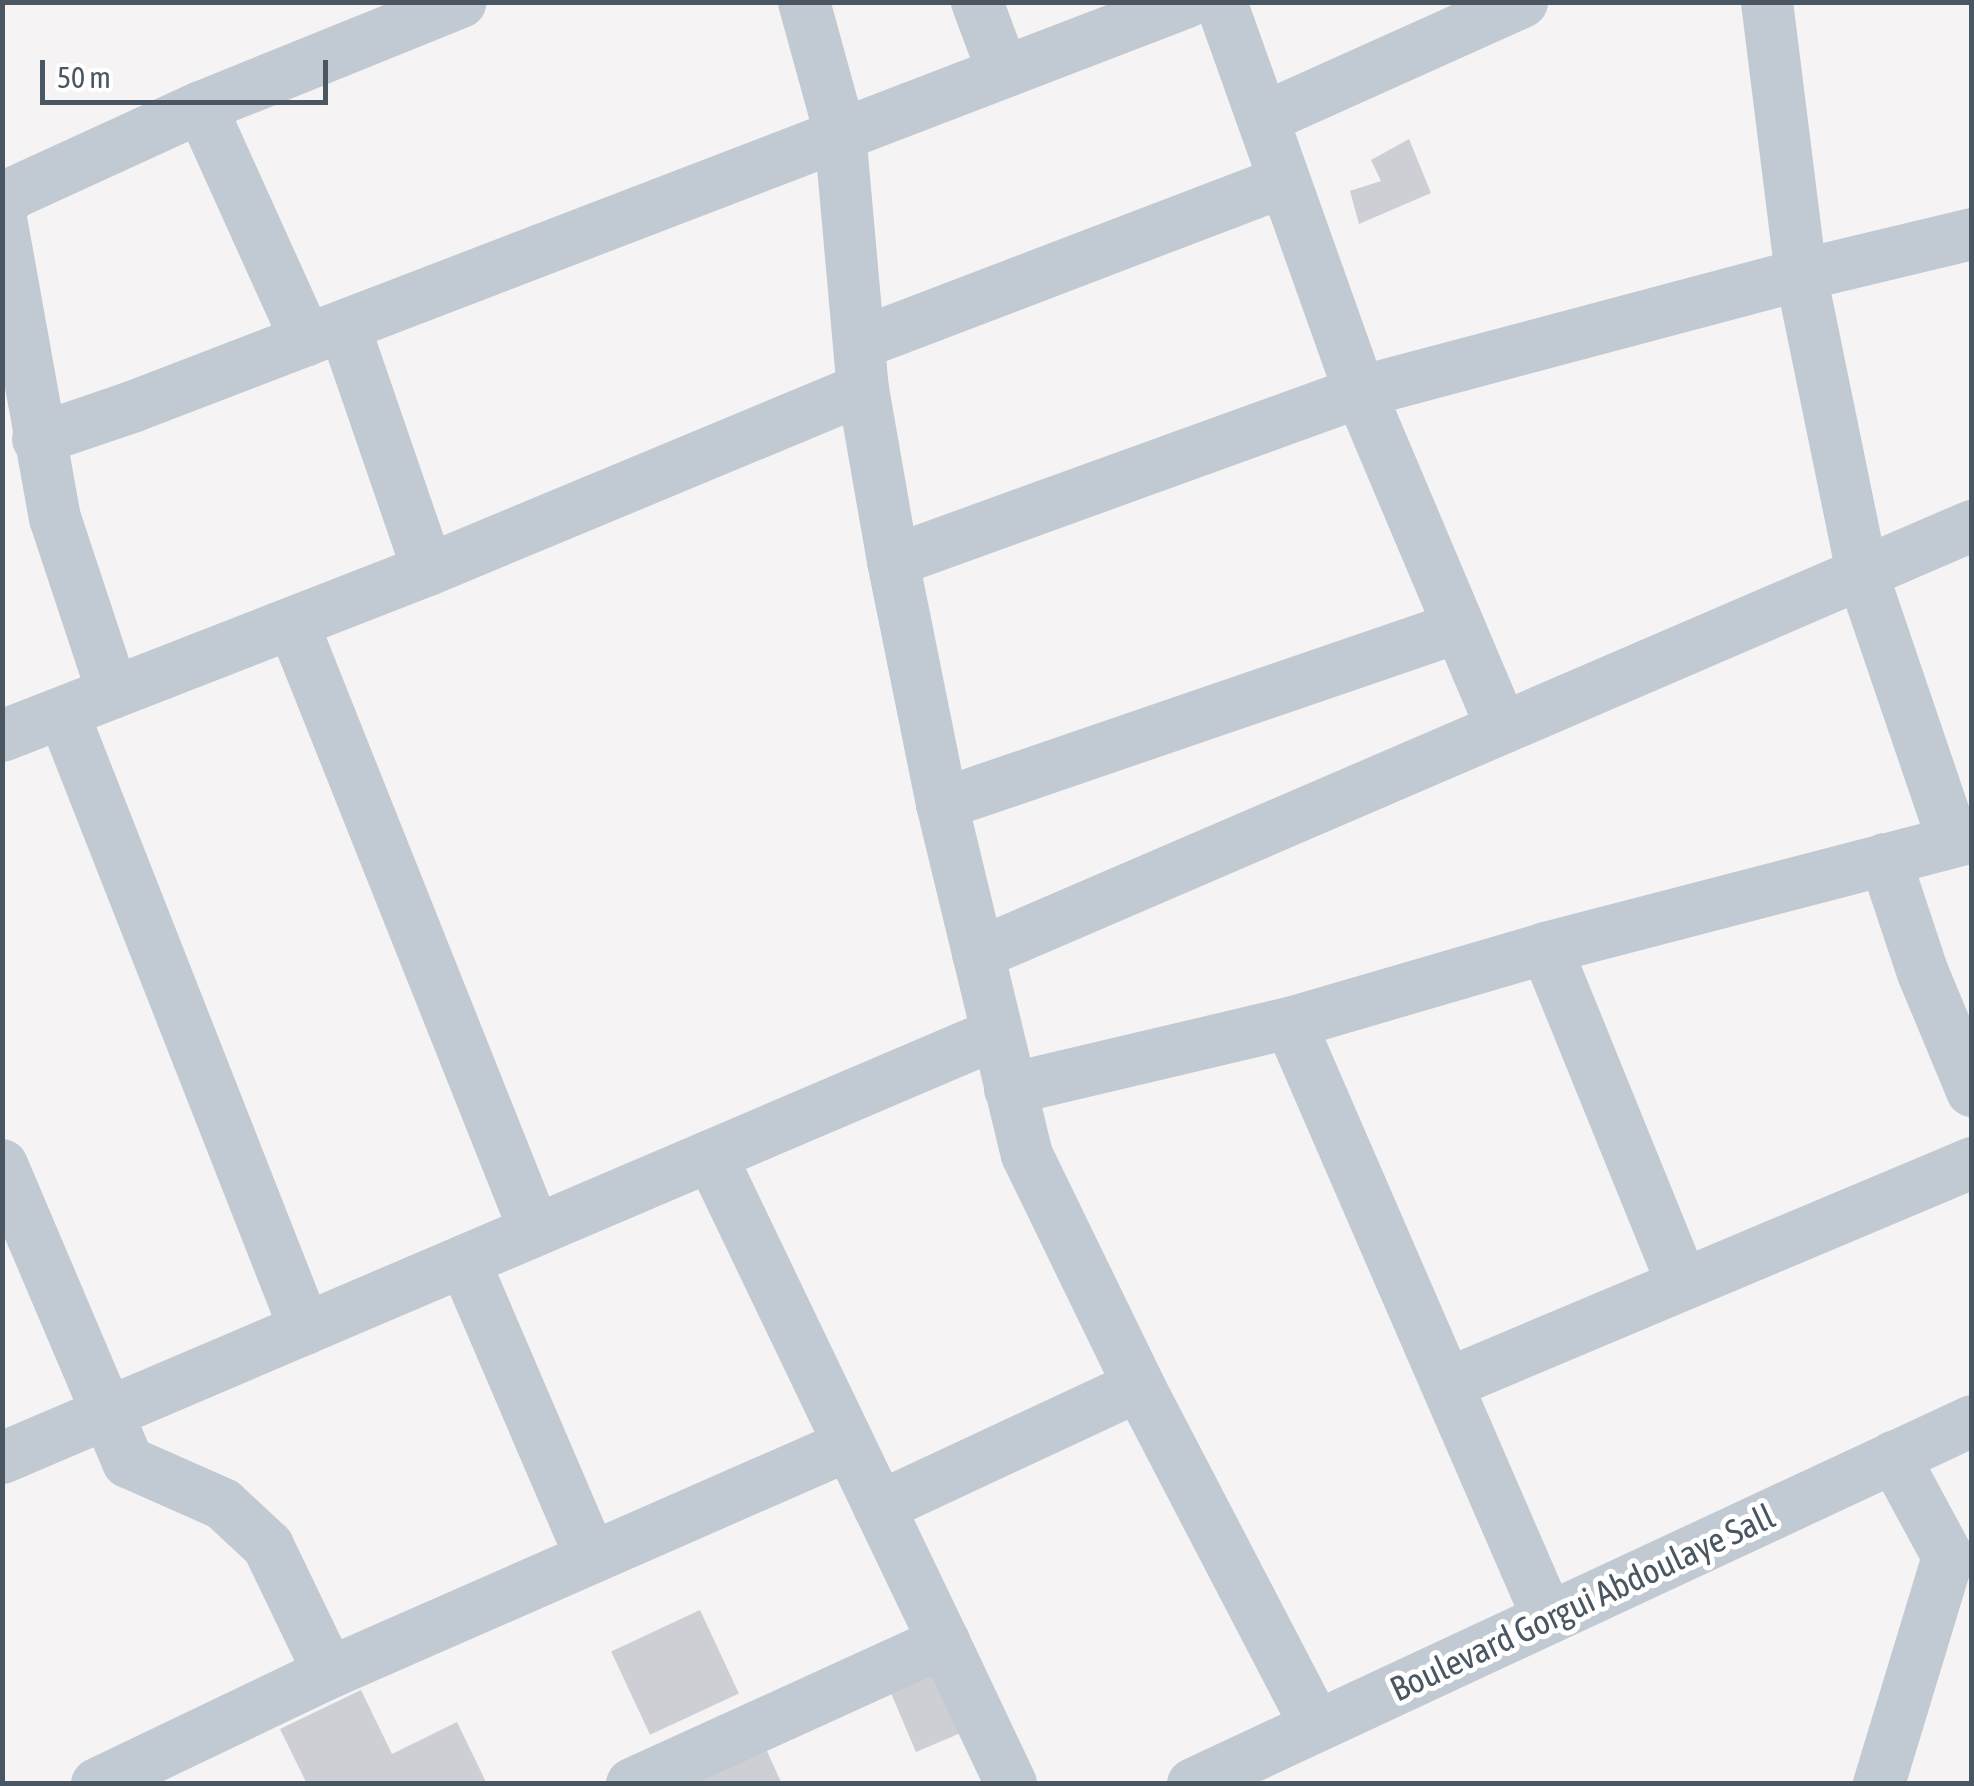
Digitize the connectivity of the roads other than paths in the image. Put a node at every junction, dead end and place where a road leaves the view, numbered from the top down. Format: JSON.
{"nodes":[{"id":1,"x":462,"y":2,"type":"edge"},
{"id":2,"x":804,"y":2,"type":"edge"},
{"id":3,"x":977,"y":2,"type":"edge"},
{"id":4,"x":1188,"y":2,"type":"edge"},
{"id":5,"x":1220,"y":2,"type":"edge"},
{"id":6,"x":1522,"y":2,"type":"edge"},
{"id":7,"x":1767,"y":2,"type":"edge"},
{"id":8,"x":1003,"y":72,"type":"junction"},
{"id":9,"x":201,"y":107,"type":"junction"},
{"id":10,"x":1264,"y":118,"type":"junction"},
{"id":11,"x":840,"y":134,"type":"junction"},
{"id":12,"x":1282,"y":182,"type":"junction"},
{"id":13,"x":2,"y":207,"type":"edge"},
{"id":14,"x":2,"y":224,"type":"edge"},
{"id":15,"x":1972,"y":234,"type":"edge"},
{"id":16,"x":1802,"y":275,"type":"junction"},
{"id":17,"x":325,"y":333,"type":"junction"},
{"id":18,"x":862,"y":366,"type":"junction"},
{"id":19,"x":1360,"y":392,"type":"junction"},
{"id":20,"x":38,"y":439,"type":"junction"},
{"id":21,"x":1972,"y":526,"type":"edge"},
{"id":22,"x":893,"y":560,"type":"junction"},
{"id":23,"x":428,"y":570,"type":"junction"},
{"id":24,"x":1862,"y":573,"type":"junction"},
{"id":25,"x":294,"y":624,"type":"junction"},
{"id":26,"x":1459,"y":627,"type":"junction"},
{"id":27,"x":113,"y":693,"type":"junction"},
{"id":28,"x":62,"y":713,"type":"junction"},
{"id":29,"x":1502,"y":728,"type":"junction"},
{"id":30,"x":2,"y":736,"type":"edge"},
{"id":31,"x":942,"y":804,"type":"junction"},
{"id":32,"x":1962,"y":839,"type":"edge"},
{"id":33,"x":1885,"y":859,"type":"junction"},
{"id":34,"x":1546,"y":948,"type":"junction"},
{"id":35,"x":978,"y":954,"type":"junction"},
{"id":36,"x":1290,"y":1022,"type":"junction"},
{"id":37,"x":996,"y":1034,"type":"junction"},
{"id":38,"x":1010,"y":1089,"type":"junction"},
{"id":39,"x":1972,"y":1090,"type":"edge"},
{"id":40,"x":711,"y":1156,"type":"junction"},
{"id":41,"x":1972,"y":1163,"type":"edge"},
{"id":42,"x":2,"y":1165,"type":"edge"},
{"id":43,"x":534,"y":1231,"type":"junction"},
{"id":44,"x":464,"y":1262,"type":"junction"},
{"id":45,"x":1682,"y":1283,"type":"junction"},
{"id":46,"x":305,"y":1329,"type":"junction"},
{"id":47,"x":1447,"y":1384,"type":"junction"},
{"id":48,"x":1140,"y":1386,"type":"junction"},
{"id":49,"x":106,"y":1414,"type":"junction"},
{"id":50,"x":1972,"y":1420,"type":"edge"},
{"id":51,"x":849,"y":1445,"type":"junction"},
{"id":52,"x":1894,"y":1457,"type":"junction"},
{"id":53,"x":2,"y":1458,"type":"edge"},
{"id":54,"x":879,"y":1506,"type":"junction"},
{"id":55,"x":591,"y":1557,"type":"junction"},
{"id":56,"x":1548,"y":1618,"type":"junction"},
{"id":57,"x":944,"y":1642,"type":"junction"},
{"id":58,"x":329,"y":1672,"type":"junction"},
{"id":59,"x":1316,"y":1726,"type":"junction"},
{"id":60,"x":97,"y":1784,"type":"edge"},
{"id":61,"x":632,"y":1784,"type":"edge"},
{"id":62,"x":1011,"y":1784,"type":"edge"},
{"id":63,"x":1193,"y":1784,"type":"edge"},
{"id":64,"x":1879,"y":1784,"type":"edge"}],
"edges":[{"from":1,"to":9,"type":"street"},
{"from":2,"to":11,"type":"street"},
{"from":3,"to":8,"type":"street"},
{"from":4,"to":8,"type":"street"},
{"from":5,"to":10,"type":"street"},
{"from":6,"to":10,"type":"street"},
{"from":7,"to":16,"type":"street"},
{"from":8,"to":11,"type":"street"},
{"from":9,"to":13,"type":"street"},
{"from":9,"to":17,"type":"street"},
{"from":10,"to":12,"type":"street"},
{"from":11,"to":17,"type":"street"},
{"from":11,"to":18,"type":"street"},
{"from":12,"to":18,"type":"street"},
{"from":12,"to":19,"type":"street"},
{"from":14,"to":20,"type":"street"},
{"from":15,"to":16,"type":"street"},
{"from":16,"to":19,"type":"street"},
{"from":16,"to":24,"type":"street"},
{"from":17,"to":20,"type":"street"},
{"from":17,"to":23,"type":"street"},
{"from":18,"to":22,"type":"street"},
{"from":18,"to":23,"type":"street"},
{"from":19,"to":22,"type":"street"},
{"from":19,"to":26,"type":"street"},
{"from":20,"to":27,"type":"street"},
{"from":21,"to":24,"type":"street"},
{"from":22,"to":31,"type":"street"},
{"from":23,"to":25,"type":"street"},
{"from":24,"to":29,"type":"street"},
{"from":24,"to":32,"type":"street"},
{"from":25,"to":27,"type":"street"},
{"from":25,"to":43,"type":"street"},
{"from":26,"to":29,"type":"street"},
{"from":26,"to":31,"type":"street"},
{"from":27,"to":28,"type":"street"},
{"from":28,"to":30,"type":"street"},
{"from":28,"to":46,"type":"street"},
{"from":29,"to":35,"type":"street"},
{"from":31,"to":35,"type":"street"},
{"from":32,"to":33,"type":"street"},
{"from":33,"to":34,"type":"street"},
{"from":33,"to":39,"type":"street"},
{"from":34,"to":36,"type":"street"},
{"from":34,"to":45,"type":"street"},
{"from":35,"to":37,"type":"street"},
{"from":36,"to":38,"type":"street"},
{"from":36,"to":47,"type":"street"},
{"from":37,"to":38,"type":"street"},
{"from":37,"to":40,"type":"street"},
{"from":38,"to":48,"type":"street"},
{"from":40,"to":43,"type":"street"},
{"from":40,"to":51,"type":"street"},
{"from":41,"to":45,"type":"street"},
{"from":42,"to":49,"type":"street"},
{"from":43,"to":44,"type":"street"},
{"from":44,"to":46,"type":"street"},
{"from":44,"to":55,"type":"street"},
{"from":45,"to":47,"type":"street"},
{"from":46,"to":49,"type":"street"},
{"from":47,"to":56,"type":"street"},
{"from":48,"to":54,"type":"street"},
{"from":48,"to":59,"type":"street"},
{"from":49,"to":53,"type":"street"},
{"from":49,"to":58,"type":"street"},
{"from":50,"to":52,"type":"street","name":"Boulevard Gorgui Abdoulaye Sall"},
{"from":51,"to":54,"type":"street"},
{"from":51,"to":55,"type":"street"},
{"from":52,"to":56,"type":"street","name":"Boulevard Gorgui Abdoulaye Sall"},
{"from":52,"to":64,"type":"street"},
{"from":54,"to":57,"type":"street"},
{"from":55,"to":58,"type":"street"},
{"from":56,"to":59,"type":"street","name":"Boulevard Gorgui Abdoulaye Sall"},
{"from":57,"to":61,"type":"street"},
{"from":57,"to":62,"type":"street"},
{"from":58,"to":60,"type":"street"},
{"from":59,"to":63,"type":"street","name":"Boulevard Gorgui Abdoulaye Sall"}]}
